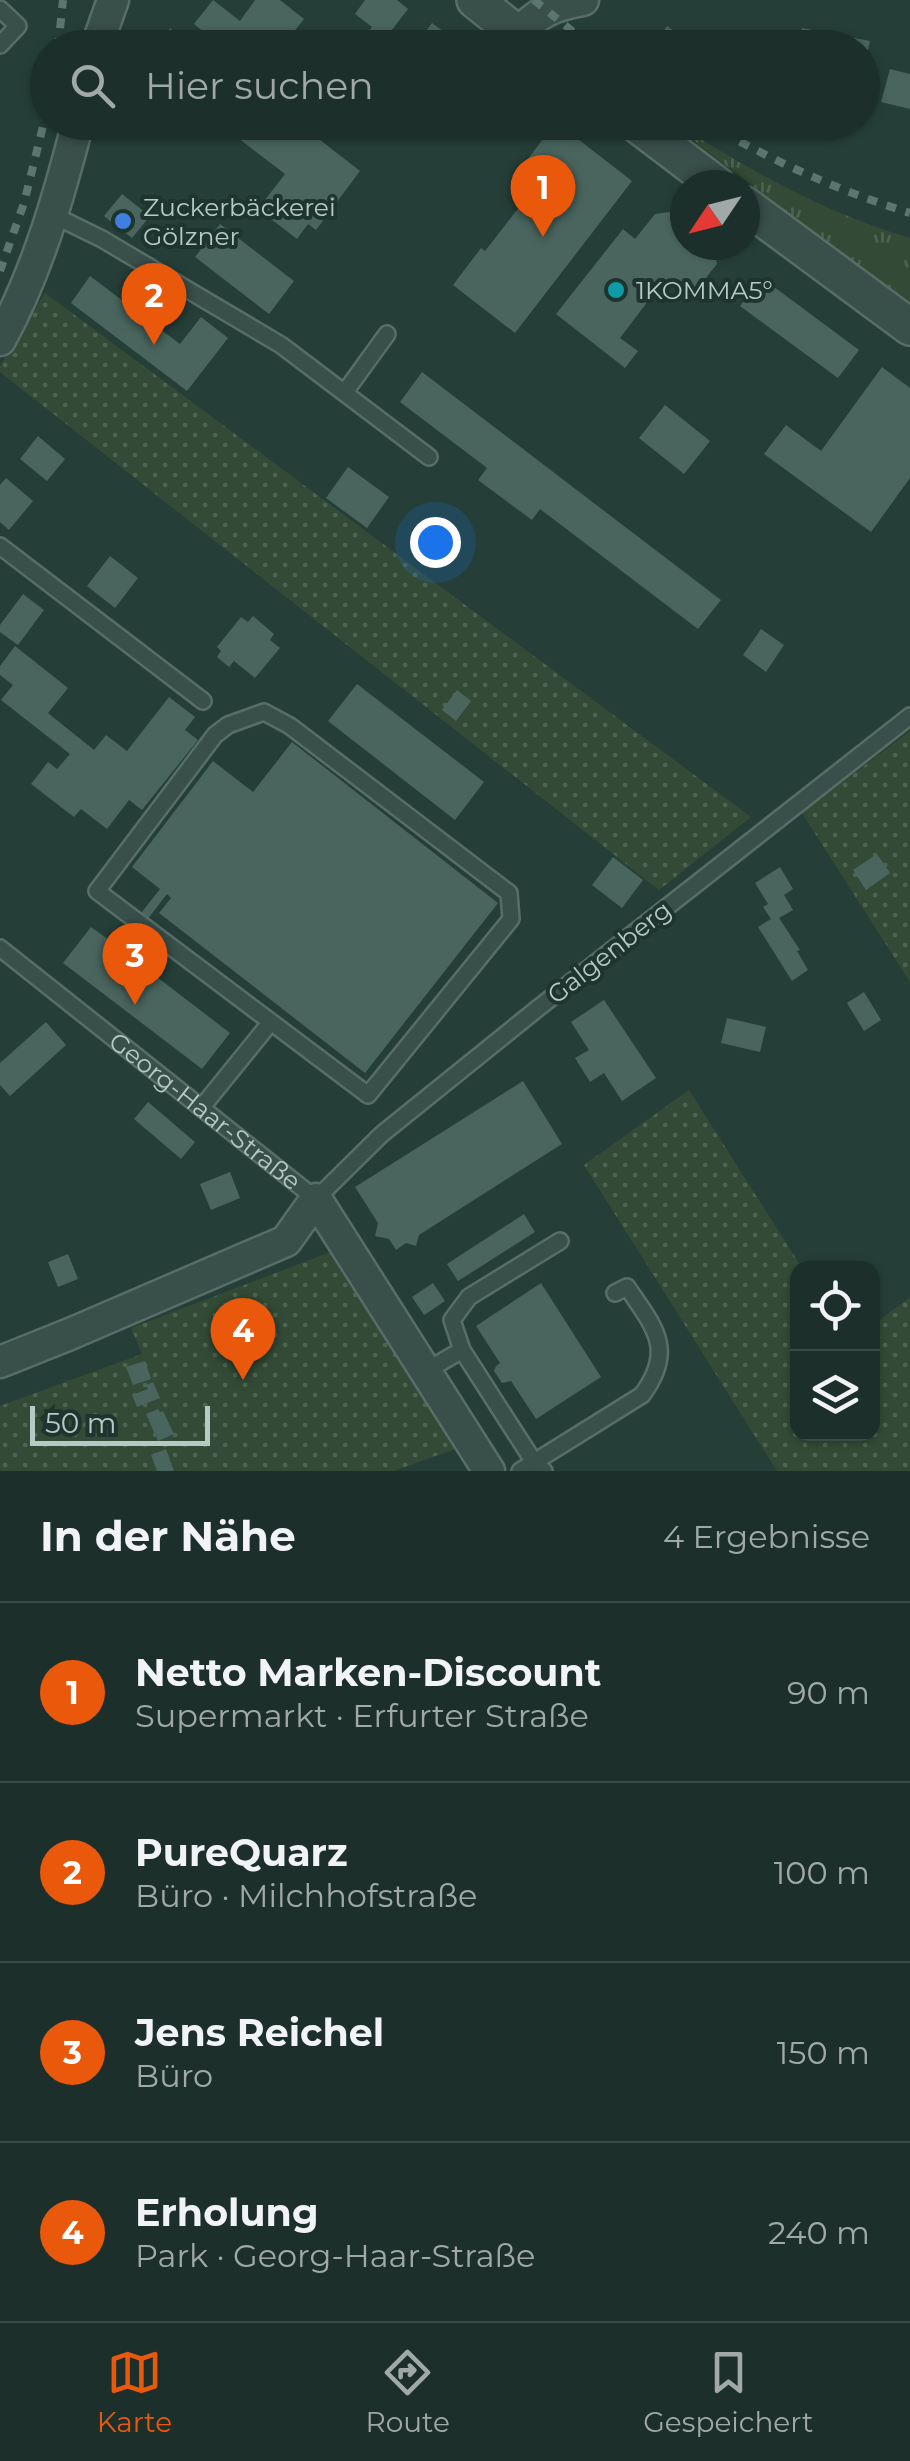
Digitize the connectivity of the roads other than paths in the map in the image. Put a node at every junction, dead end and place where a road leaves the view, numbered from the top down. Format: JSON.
{"nodes":[{"id":1,"x":112,"y":0,"type":"edge"},
{"id":2,"x":475,"y":0,"type":"edge"},
{"id":3,"x":584,"y":0,"type":"edge"},
{"id":4,"x":0,"y":9,"type":"edge"},
{"id":5,"x":102,"y":30,"type":"edge"},
{"id":6,"x":503,"y":30,"type":"edge"},
{"id":7,"x":519,"y":30,"type":"edge"},
{"id":8,"x":0,"y":45,"type":"edge"},
{"id":9,"x":73,"y":140,"type":"edge"},
{"id":10,"x":658,"y":140,"type":"edge"},
{"id":11,"x":698,"y":170,"type":"edge"},
{"id":12,"x":51,"y":214,"type":"junction"},
{"id":13,"x":760,"y":216,"type":"edge"},
{"id":14,"x":910,"y":328,"type":"edge"},
{"id":15,"x":387,"y":334,"type":"dead end"},
{"id":16,"x":0,"y":340,"type":"edge"},
{"id":17,"x":344,"y":392,"type":"junction"},
{"id":18,"x":429,"y":456,"type":"dead end"},
{"id":19,"x":0,"y":546,"type":"edge"},
{"id":20,"x":203,"y":701,"type":"dead end"},
{"id":21,"x":910,"y":716,"type":"edge"},
{"id":22,"x":0,"y":948,"type":"edge"},
{"id":23,"x":270,"y":1022,"type":"junction"},
{"id":24,"x":202,"y":1107,"type":"junction"},
{"id":25,"x":316,"y":1199,"type":"junction"},
{"id":26,"x":560,"y":1241,"type":"dead end"},
{"id":27,"x":615,"y":1292,"type":"dead end"},
{"id":28,"x":462,"y":1350,"type":"junction"},
{"id":29,"x":0,"y":1362,"type":"edge"},
{"id":30,"x":426,"y":1371,"type":"junction"},
{"id":31,"x":533,"y":1468,"type":"edge"},
{"id":32,"x":489,"y":1471,"type":"edge"}],
"edges":[{"from":1,"to":5,"type":"street"},
{"from":2,"to":6,"type":"street"},
{"from":3,"to":7,"type":"street"},
{"from":4,"to":8,"type":"lane"},
{"from":9,"to":12,"type":"street"},
{"from":10,"to":11,"type":"street"},
{"from":12,"to":16,"type":"street"},
{"from":12,"to":17,"type":"lane"},
{"from":13,"to":14,"type":"street"},
{"from":15,"to":17,"type":"lane"},
{"from":17,"to":18,"type":"lane"},
{"from":19,"to":20,"type":"lane"},
{"from":21,"to":25,"type":"lane","name":"Galgenberg"},
{"from":22,"to":24,"type":"lane","name":"Georg-Haar-Straße"},
{"from":23,"to":23,"type":"lane"},
{"from":23,"to":24,"type":"lane"},
{"from":24,"to":25,"type":"lane","name":"Georg-Haar-Straße"},
{"from":25,"to":29,"type":"street","name":"Georg-Haar-Straße"},
{"from":25,"to":30,"type":"street","name":"Georg-Haar-Straße"},
{"from":26,"to":28,"type":"lane"},
{"from":27,"to":31,"type":"lane"},
{"from":28,"to":30,"type":"lane"},
{"from":28,"to":31,"type":"lane"},
{"from":30,"to":32,"type":"street","name":"Georg-Haar-Straße"}]}
